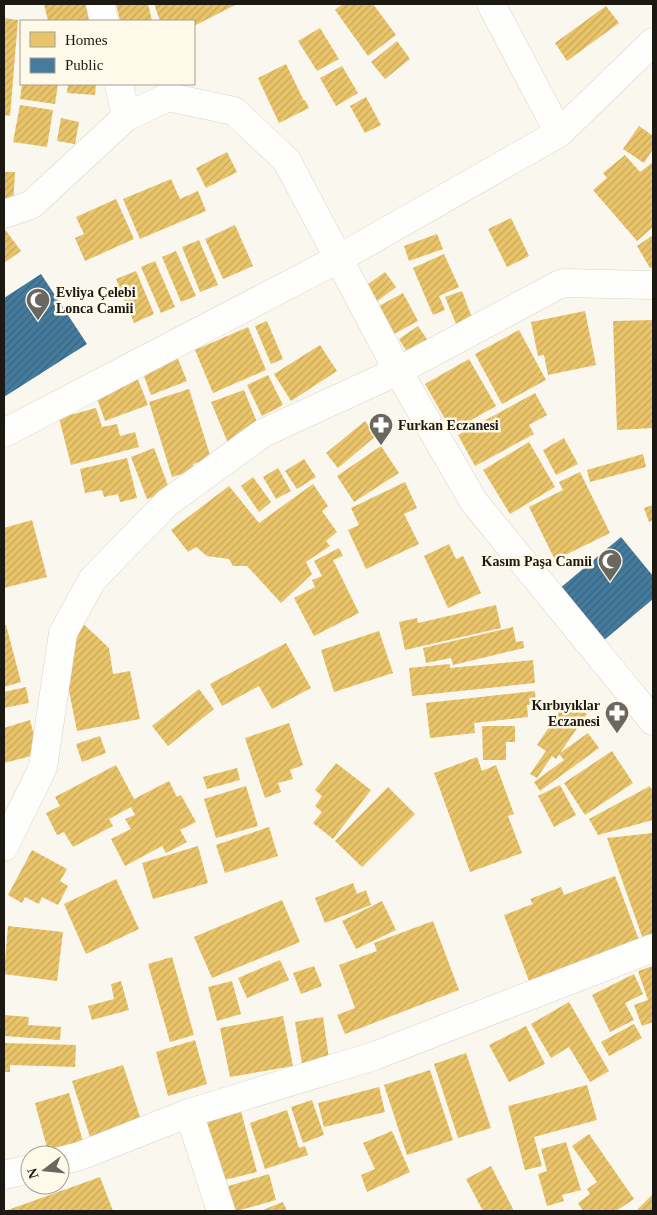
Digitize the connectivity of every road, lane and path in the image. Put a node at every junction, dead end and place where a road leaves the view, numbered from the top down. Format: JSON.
{"nodes":[{"id":1,"x":100,"y":4,"type":"edge"},
{"id":2,"x":491,"y":4,"type":"edge"},
{"id":3,"x":104,"y":20,"type":"edge"},
{"id":4,"x":653,"y":42,"type":"edge"},
{"id":5,"x":119,"y":85,"type":"edge"},
{"id":6,"x":126,"y":117,"type":"junction"},
{"id":7,"x":558,"y":133,"type":"junction"},
{"id":8,"x":4,"y":214,"type":"edge"},
{"id":9,"x":338,"y":259,"type":"junction"},
{"id":10,"x":653,"y":285,"type":"edge"},
{"id":11,"x":398,"y":371,"type":"junction"},
{"id":12,"x":4,"y":434,"type":"edge"},
{"id":13,"x":653,"y":721,"type":"edge"},
{"id":14,"x":4,"y":847,"type":"edge"},
{"id":15,"x":653,"y":948,"type":"edge"},
{"id":16,"x":189,"y":1113,"type":"junction"},
{"id":17,"x":70,"y":1158,"type":"edge"},
{"id":18,"x":20,"y":1171,"type":"edge"},
{"id":19,"x":4,"y":1175,"type":"edge"},
{"id":20,"x":221,"y":1211,"type":"edge"}],
"edges":[{"from":1,"to":3,"type":"street"},
{"from":2,"to":7,"type":"street"},
{"from":4,"to":7,"type":"street"},
{"from":5,"to":6,"type":"street"},
{"from":6,"to":8,"type":"street"},
{"from":6,"to":9,"type":"street"},
{"from":7,"to":9,"type":"street"},
{"from":9,"to":11,"type":"street"},
{"from":9,"to":12,"type":"street"},
{"from":10,"to":11,"type":"street"},
{"from":11,"to":13,"type":"street"},
{"from":11,"to":14,"type":"street"},
{"from":15,"to":16,"type":"street"},
{"from":16,"to":17,"type":"street"},
{"from":16,"to":20,"type":"street"},
{"from":18,"to":19,"type":"street"}]}
